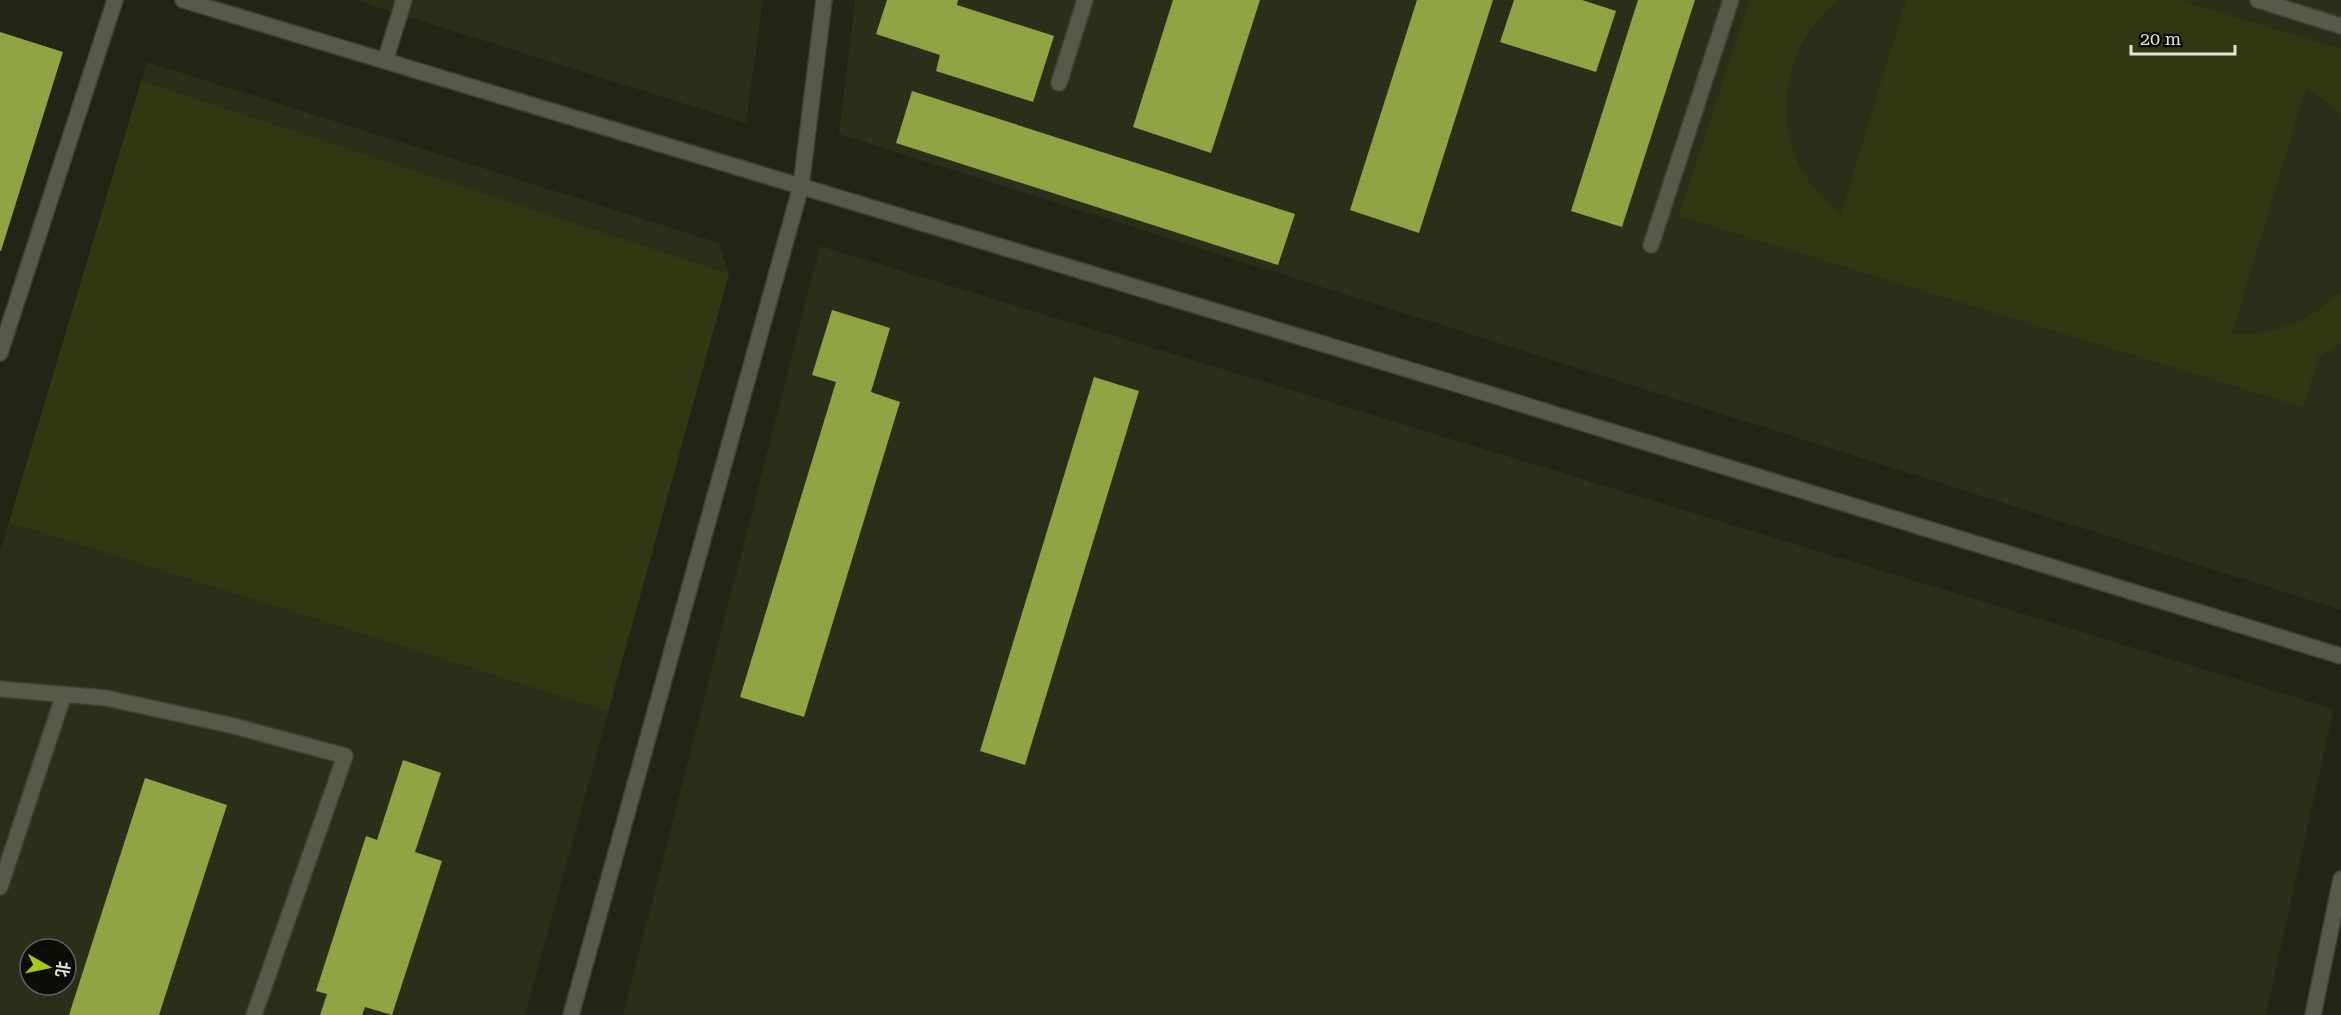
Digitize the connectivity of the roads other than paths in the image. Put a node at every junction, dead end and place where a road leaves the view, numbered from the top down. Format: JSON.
{"nodes":[{"id":1,"x":115,"y":0,"type":"edge"},
{"id":2,"x":183,"y":0,"type":"edge"},
{"id":3,"x":404,"y":0,"type":"edge"},
{"id":4,"x":824,"y":0,"type":"edge"},
{"id":5,"x":1086,"y":0,"type":"edge"},
{"id":6,"x":1731,"y":0,"type":"edge"},
{"id":7,"x":2258,"y":0,"type":"edge"},
{"id":8,"x":2341,"y":26,"type":"edge"},
{"id":9,"x":385,"y":61,"type":"junction"},
{"id":10,"x":1059,"y":83,"type":"dead end"},
{"id":11,"x":801,"y":186,"type":"junction"},
{"id":12,"x":1651,"y":245,"type":"dead end"},
{"id":13,"x":0,"y":352,"type":"edge"},
{"id":14,"x":2341,"y":656,"type":"edge"},
{"id":15,"x":0,"y":688,"type":"edge"},
{"id":16,"x":64,"y":694,"type":"junction"},
{"id":17,"x":2341,"y":879,"type":"edge"},
{"id":18,"x":0,"y":887,"type":"edge"},
{"id":19,"x":254,"y":1015,"type":"edge"},
{"id":20,"x":571,"y":1015,"type":"edge"},
{"id":21,"x":2313,"y":1015,"type":"edge"}],
"edges":[{"from":1,"to":13,"type":"street"},
{"from":2,"to":9,"type":"street"},
{"from":3,"to":9,"type":"street"},
{"from":4,"to":11,"type":"street"},
{"from":5,"to":10,"type":"street"},
{"from":6,"to":12,"type":"street"},
{"from":7,"to":8,"type":"street"},
{"from":9,"to":11,"type":"street"},
{"from":11,"to":14,"type":"street"},
{"from":11,"to":20,"type":"street"},
{"from":15,"to":16,"type":"street"},
{"from":16,"to":18,"type":"street"},
{"from":16,"to":19,"type":"street"},
{"from":17,"to":21,"type":"street"}]}
